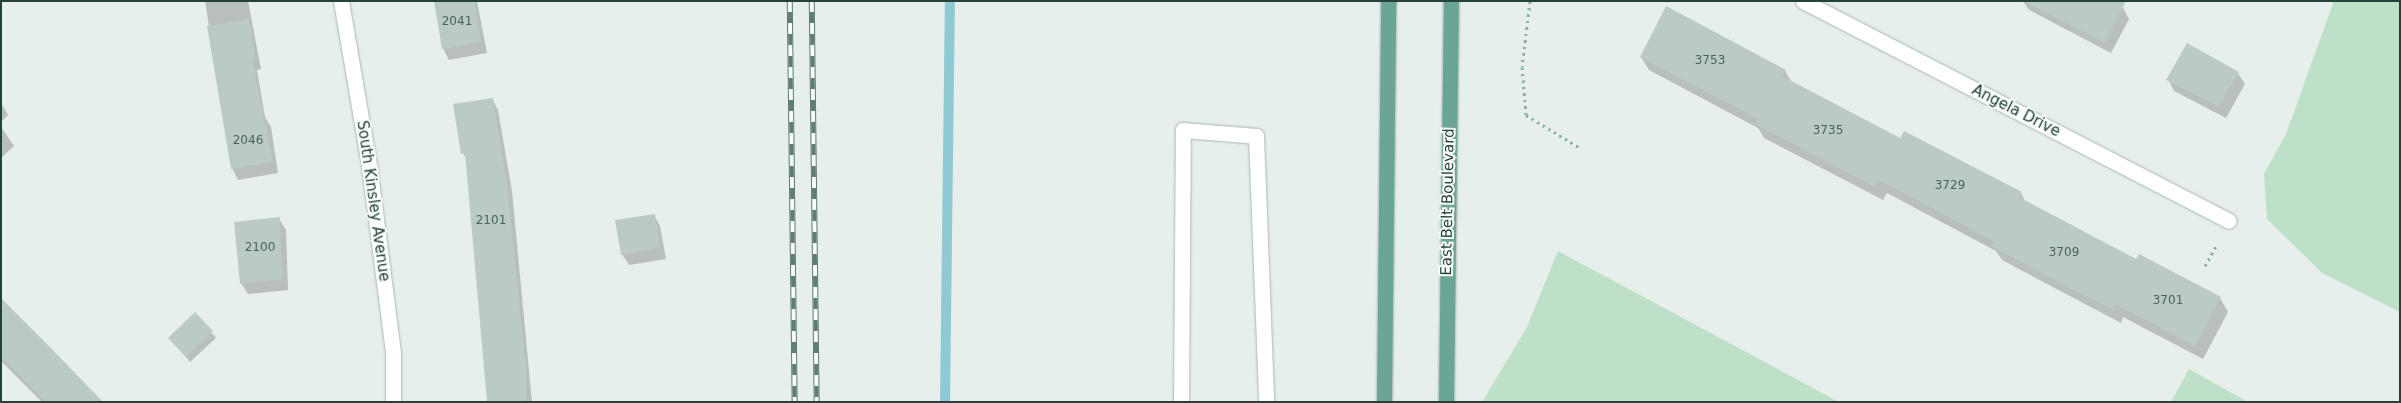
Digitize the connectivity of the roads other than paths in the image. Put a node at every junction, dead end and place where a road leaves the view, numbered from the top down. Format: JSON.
{"nodes":[{"id":1,"x":341,"y":1,"type":"edge"},
{"id":2,"x":1388,"y":1,"type":"edge"},
{"id":3,"x":1451,"y":1,"type":"edge"},
{"id":4,"x":1803,"y":1,"type":"edge"},
{"id":5,"x":2229,"y":221,"type":"dead end"},
{"id":6,"x":393,"y":402,"type":"edge"},
{"id":7,"x":1180,"y":402,"type":"edge"},
{"id":8,"x":1266,"y":402,"type":"edge"},
{"id":9,"x":1384,"y":402,"type":"edge"},
{"id":10,"x":1446,"y":402,"type":"edge"}],
"edges":[{"from":1,"to":6,"type":"street","name":"South Kinsley Avenue"},
{"from":2,"to":9,"type":"main road"},
{"from":3,"to":10,"type":"main road","name":"East Belt Boulevard"},
{"from":4,"to":5,"type":"street","name":"Angela Drive"},
{"from":7,"to":8,"type":"street"}]}
